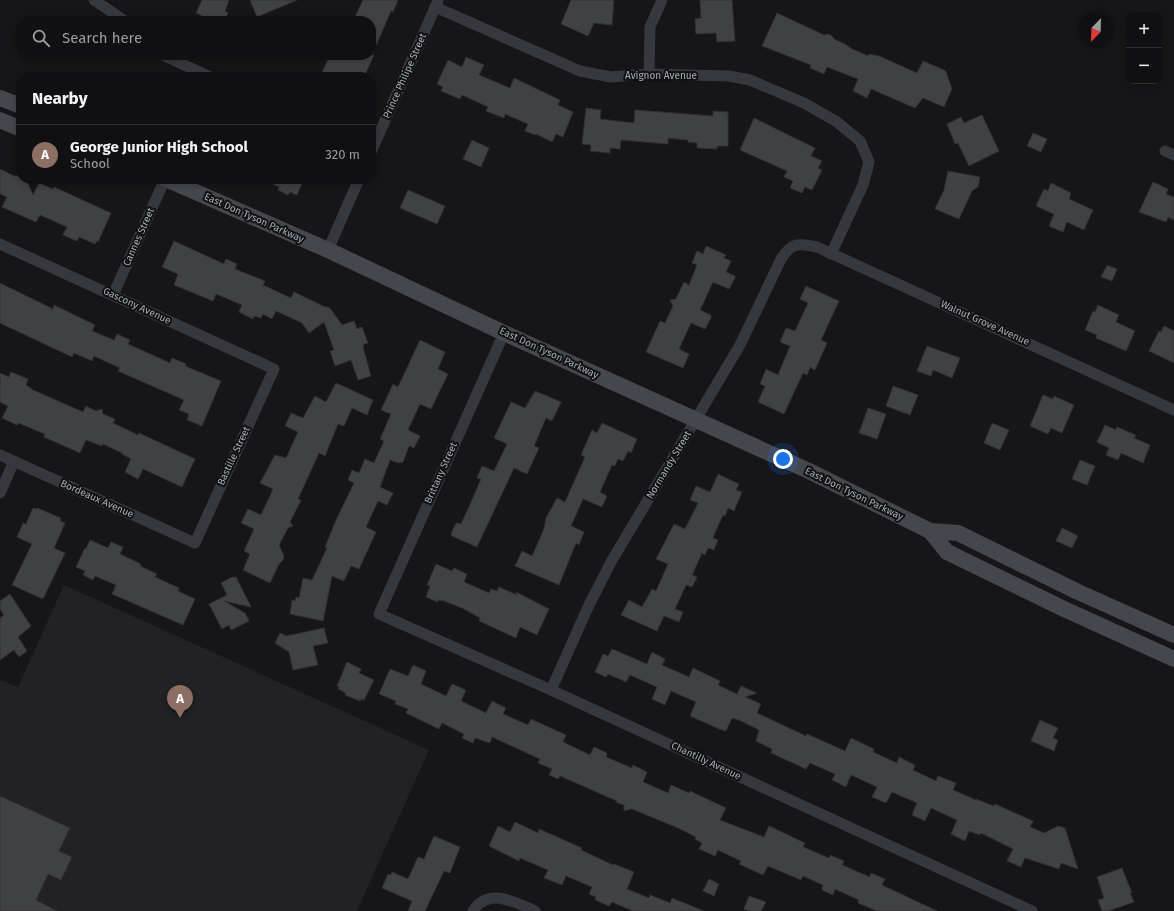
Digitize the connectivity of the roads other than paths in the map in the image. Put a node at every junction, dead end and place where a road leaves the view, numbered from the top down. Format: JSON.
{"nodes":[{"id":1,"x":94,"y":0,"type":"edge"},
{"id":2,"x":662,"y":0,"type":"edge"},
{"id":3,"x":437,"y":3,"type":"edge"},
{"id":4,"x":117,"y":16,"type":"edge"},
{"id":5,"x":174,"y":60,"type":"edge"},
{"id":6,"x":199,"y":72,"type":"edge"},
{"id":7,"x":649,"y":74,"type":"junction"},
{"id":8,"x":0,"y":98,"type":"edge"},
{"id":9,"x":16,"y":104,"type":"edge"},
{"id":10,"x":0,"y":120,"type":"edge"},
{"id":11,"x":16,"y":127,"type":"edge"},
{"id":12,"x":376,"y":141,"type":"edge"},
{"id":13,"x":163,"y":184,"type":"edge"},
{"id":14,"x":176,"y":184,"type":"edge"},
{"id":15,"x":357,"y":184,"type":"edge"},
{"id":16,"x":0,"y":244,"type":"edge"},
{"id":17,"x":794,"y":245,"type":"joint"},
{"id":18,"x":328,"y":250,"type":"junction"},
{"id":19,"x":831,"y":254,"type":"junction"},
{"id":20,"x":113,"y":295,"type":"junction"},
{"id":21,"x":504,"y":333,"type":"junction"},
{"id":22,"x":274,"y":369,"type":"joint"},
{"id":23,"x":1174,"y":410,"type":"edge"},
{"id":24,"x":695,"y":421,"type":"junction"},
{"id":25,"x":0,"y":455,"type":"edge"},
{"id":26,"x":14,"y":462,"type":"junction"},
{"id":27,"x":0,"y":493,"type":"edge"},
{"id":28,"x":930,"y":531,"type":"junction"},
{"id":29,"x":195,"y":543,"type":"joint"},
{"id":30,"x":378,"y":614,"type":"joint"},
{"id":31,"x":1174,"y":635,"type":"edge"},
{"id":32,"x":1174,"y":659,"type":"edge"},
{"id":33,"x":551,"y":690,"type":"junction"},
{"id":34,"x":473,"y":911,"type":"edge"},
{"id":35,"x":535,"y":911,"type":"edge"},
{"id":36,"x":1032,"y":911,"type":"edge"}],
"edges":[{"from":1,"to":4,"type":"street"},
{"from":2,"to":7,"type":"street"},
{"from":3,"to":7,"type":"street","name":"Avignon Avenue"},
{"from":3,"to":12,"type":"street","name":"Prince Philipe Street"},
{"from":5,"to":6,"type":"street"},
{"from":7,"to":19,"type":"street","name":"Avignon Avenue"},
{"from":8,"to":9,"type":"main road"},
{"from":10,"to":11,"type":"main road"},
{"from":13,"to":20,"type":"street","name":"Cannes Street"},
{"from":14,"to":18,"type":"main road","name":"East Don Tyson Parkway"},
{"from":15,"to":18,"type":"street"},
{"from":16,"to":20,"type":"street","name":"Gascony Avenue"},
{"from":17,"to":19,"type":"street","name":"Walnut Grove Avenue"},
{"from":17,"to":24,"type":"street","name":"Normandy Street"},
{"from":18,"to":21,"type":"main road","name":"East Don Tyson Parkway"},
{"from":19,"to":23,"type":"street","name":"Walnut Grove Avenue"},
{"from":20,"to":22,"type":"street","name":"Gascony Avenue"},
{"from":21,"to":24,"type":"main road","name":"East Don Tyson Parkway"},
{"from":21,"to":30,"type":"street","name":"Brittany Street"},
{"from":22,"to":29,"type":"street","name":"Bastille Street"},
{"from":24,"to":28,"type":"main road","name":"East Don Tyson Parkway"},
{"from":24,"to":33,"type":"street","name":"Normandy Street"},
{"from":25,"to":26,"type":"street","name":"Bordeaux Avenue"},
{"from":26,"to":27,"type":"street"},
{"from":26,"to":29,"type":"street","name":"Bordeaux Avenue"},
{"from":28,"to":31,"type":"main road","name":"East Don Tyson Parkway"},
{"from":28,"to":32,"type":"main road","name":"East Don Tyson Parkway"},
{"from":30,"to":33,"type":"street","name":"Chantilly Avenue"},
{"from":33,"to":36,"type":"street","name":"Chantilly Avenue"},
{"from":34,"to":35,"type":"street"}]}
